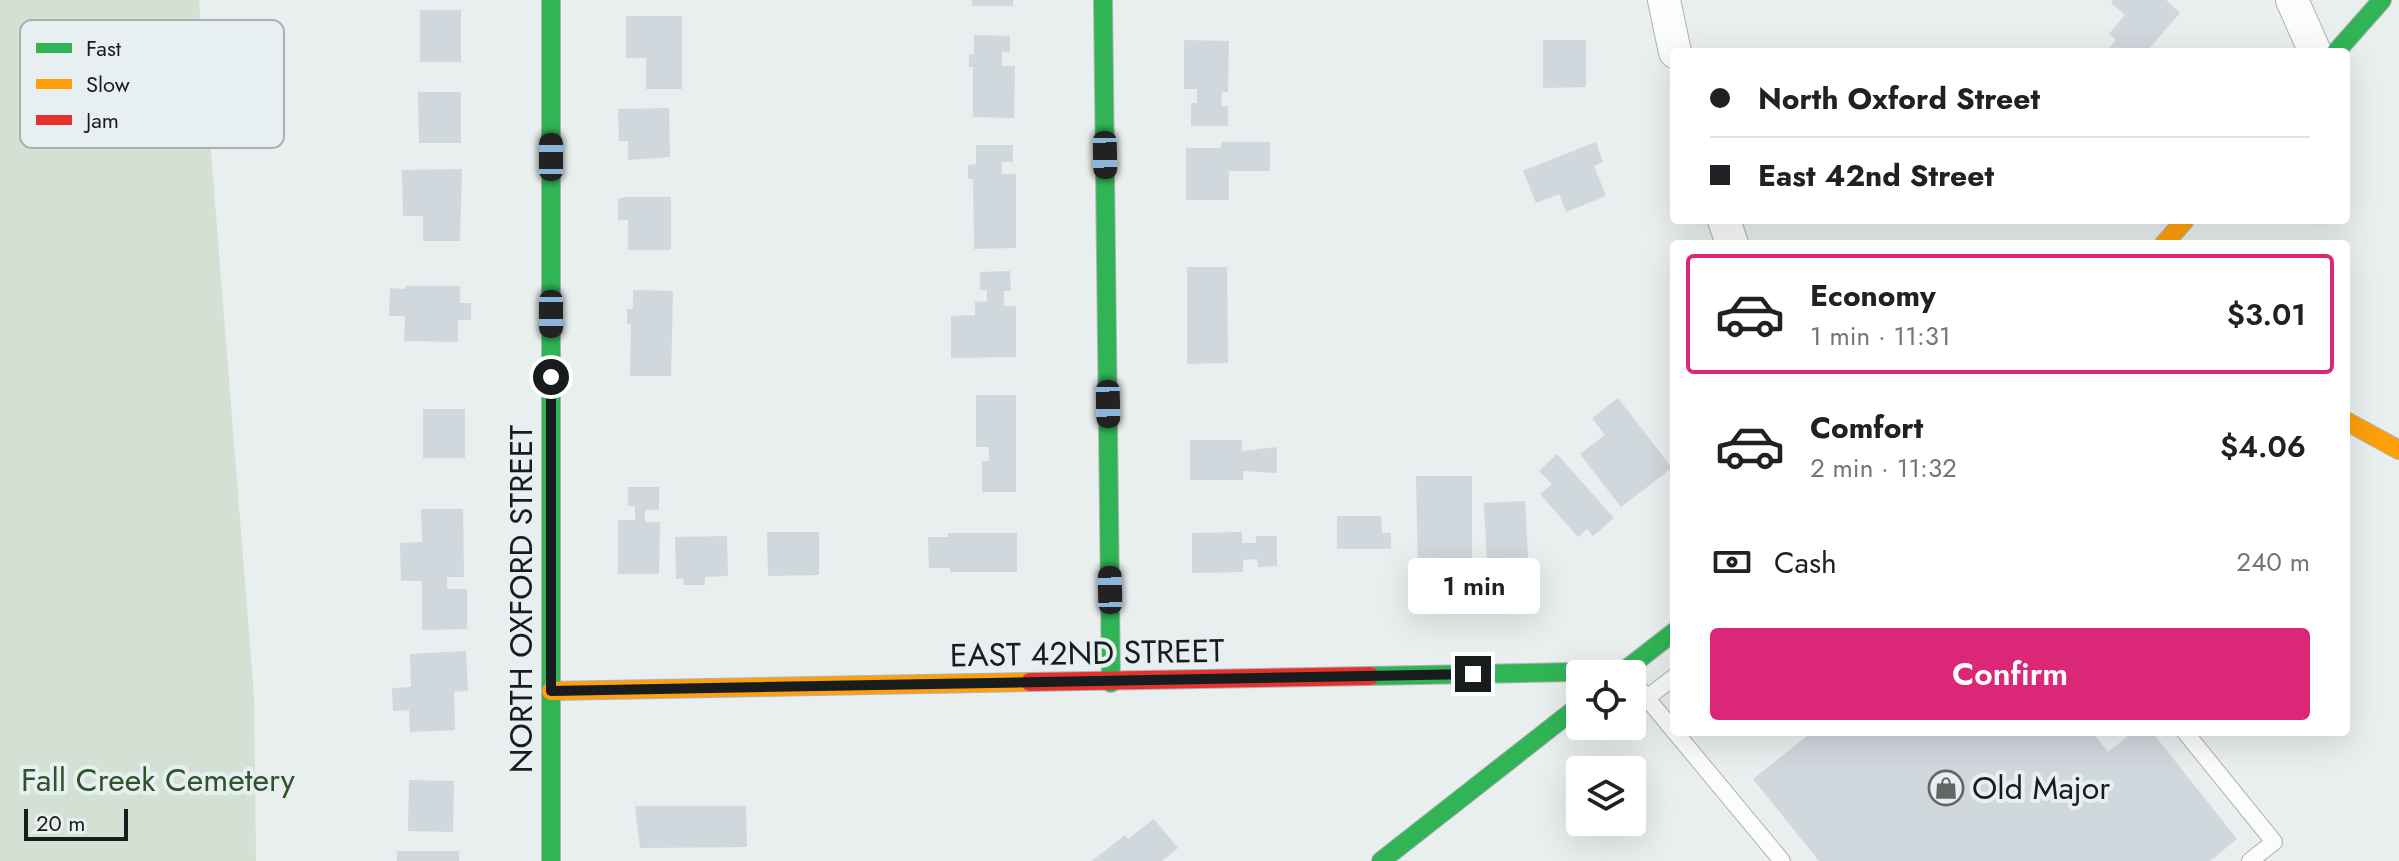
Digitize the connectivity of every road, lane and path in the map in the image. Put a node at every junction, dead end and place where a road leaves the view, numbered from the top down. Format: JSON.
{"nodes":[{"id":1,"x":551,"y":0,"type":"edge"},
{"id":2,"x":1103,"y":0,"type":"edge"},
{"id":3,"x":1664,"y":0,"type":"edge"},
{"id":4,"x":2292,"y":0,"type":"edge"},
{"id":5,"x":2382,"y":0,"type":"edge"},
{"id":6,"x":1674,"y":48,"type":"edge"},
{"id":7,"x":2313,"y":48,"type":"edge"},
{"id":8,"x":2340,"y":48,"type":"edge"},
{"id":9,"x":2182,"y":224,"type":"edge"},
{"id":10,"x":2168,"y":240,"type":"edge"},
{"id":11,"x":2350,"y":423,"type":"edge"},
{"id":12,"x":2399,"y":450,"type":"edge"},
{"id":13,"x":1670,"y":636,"type":"edge"},
{"id":14,"x":1643,"y":660,"type":"edge"},
{"id":15,"x":1566,"y":676,"type":"edge"},
{"id":16,"x":1670,"y":680,"type":"edge"},
{"id":17,"x":1111,"y":683,"type":"junction"},
{"id":18,"x":551,"y":691,"type":"junction"},
{"id":19,"x":1647,"y":698,"type":"joint"},
{"id":20,"x":1566,"y":716,"type":"edge"},
{"id":21,"x":1670,"y":727,"type":"edge"},
{"id":22,"x":1677,"y":736,"type":"edge"},
{"id":23,"x":2188,"y":736,"type":"edge"},
{"id":24,"x":2274,"y":842,"type":"junction"},
{"id":25,"x":1388,"y":859,"type":"edge"},
{"id":26,"x":551,"y":861,"type":"edge"},
{"id":27,"x":1782,"y":861,"type":"edge"},
{"id":28,"x":2250,"y":861,"type":"edge"},
{"id":29,"x":2274,"y":861,"type":"edge"}],
"edges":[{"from":1,"to":18,"type":"street","name":"NORTH OXFORD STREET"},
{"from":2,"to":17,"type":"street"},
{"from":3,"to":6,"type":"street"},
{"from":4,"to":7,"type":"street"},
{"from":5,"to":8,"type":"street"},
{"from":9,"to":10,"type":"street"},
{"from":11,"to":12,"type":"street"},
{"from":13,"to":14,"type":"street"},
{"from":15,"to":17,"type":"street","name":"EAST 42ND STREET"},
{"from":16,"to":19,"type":"lane"},
{"from":17,"to":18,"type":"street","name":"EAST 42ND STREET"},
{"from":18,"to":26,"type":"street","name":"NORTH OXFORD STREET"},
{"from":19,"to":21,"type":"lane"},
{"from":20,"to":25,"type":"street"},
{"from":22,"to":27,"type":"lane"},
{"from":23,"to":24,"type":"lane"},
{"from":24,"to":28,"type":"lane"},
{"from":24,"to":29,"type":"lane"}]}
